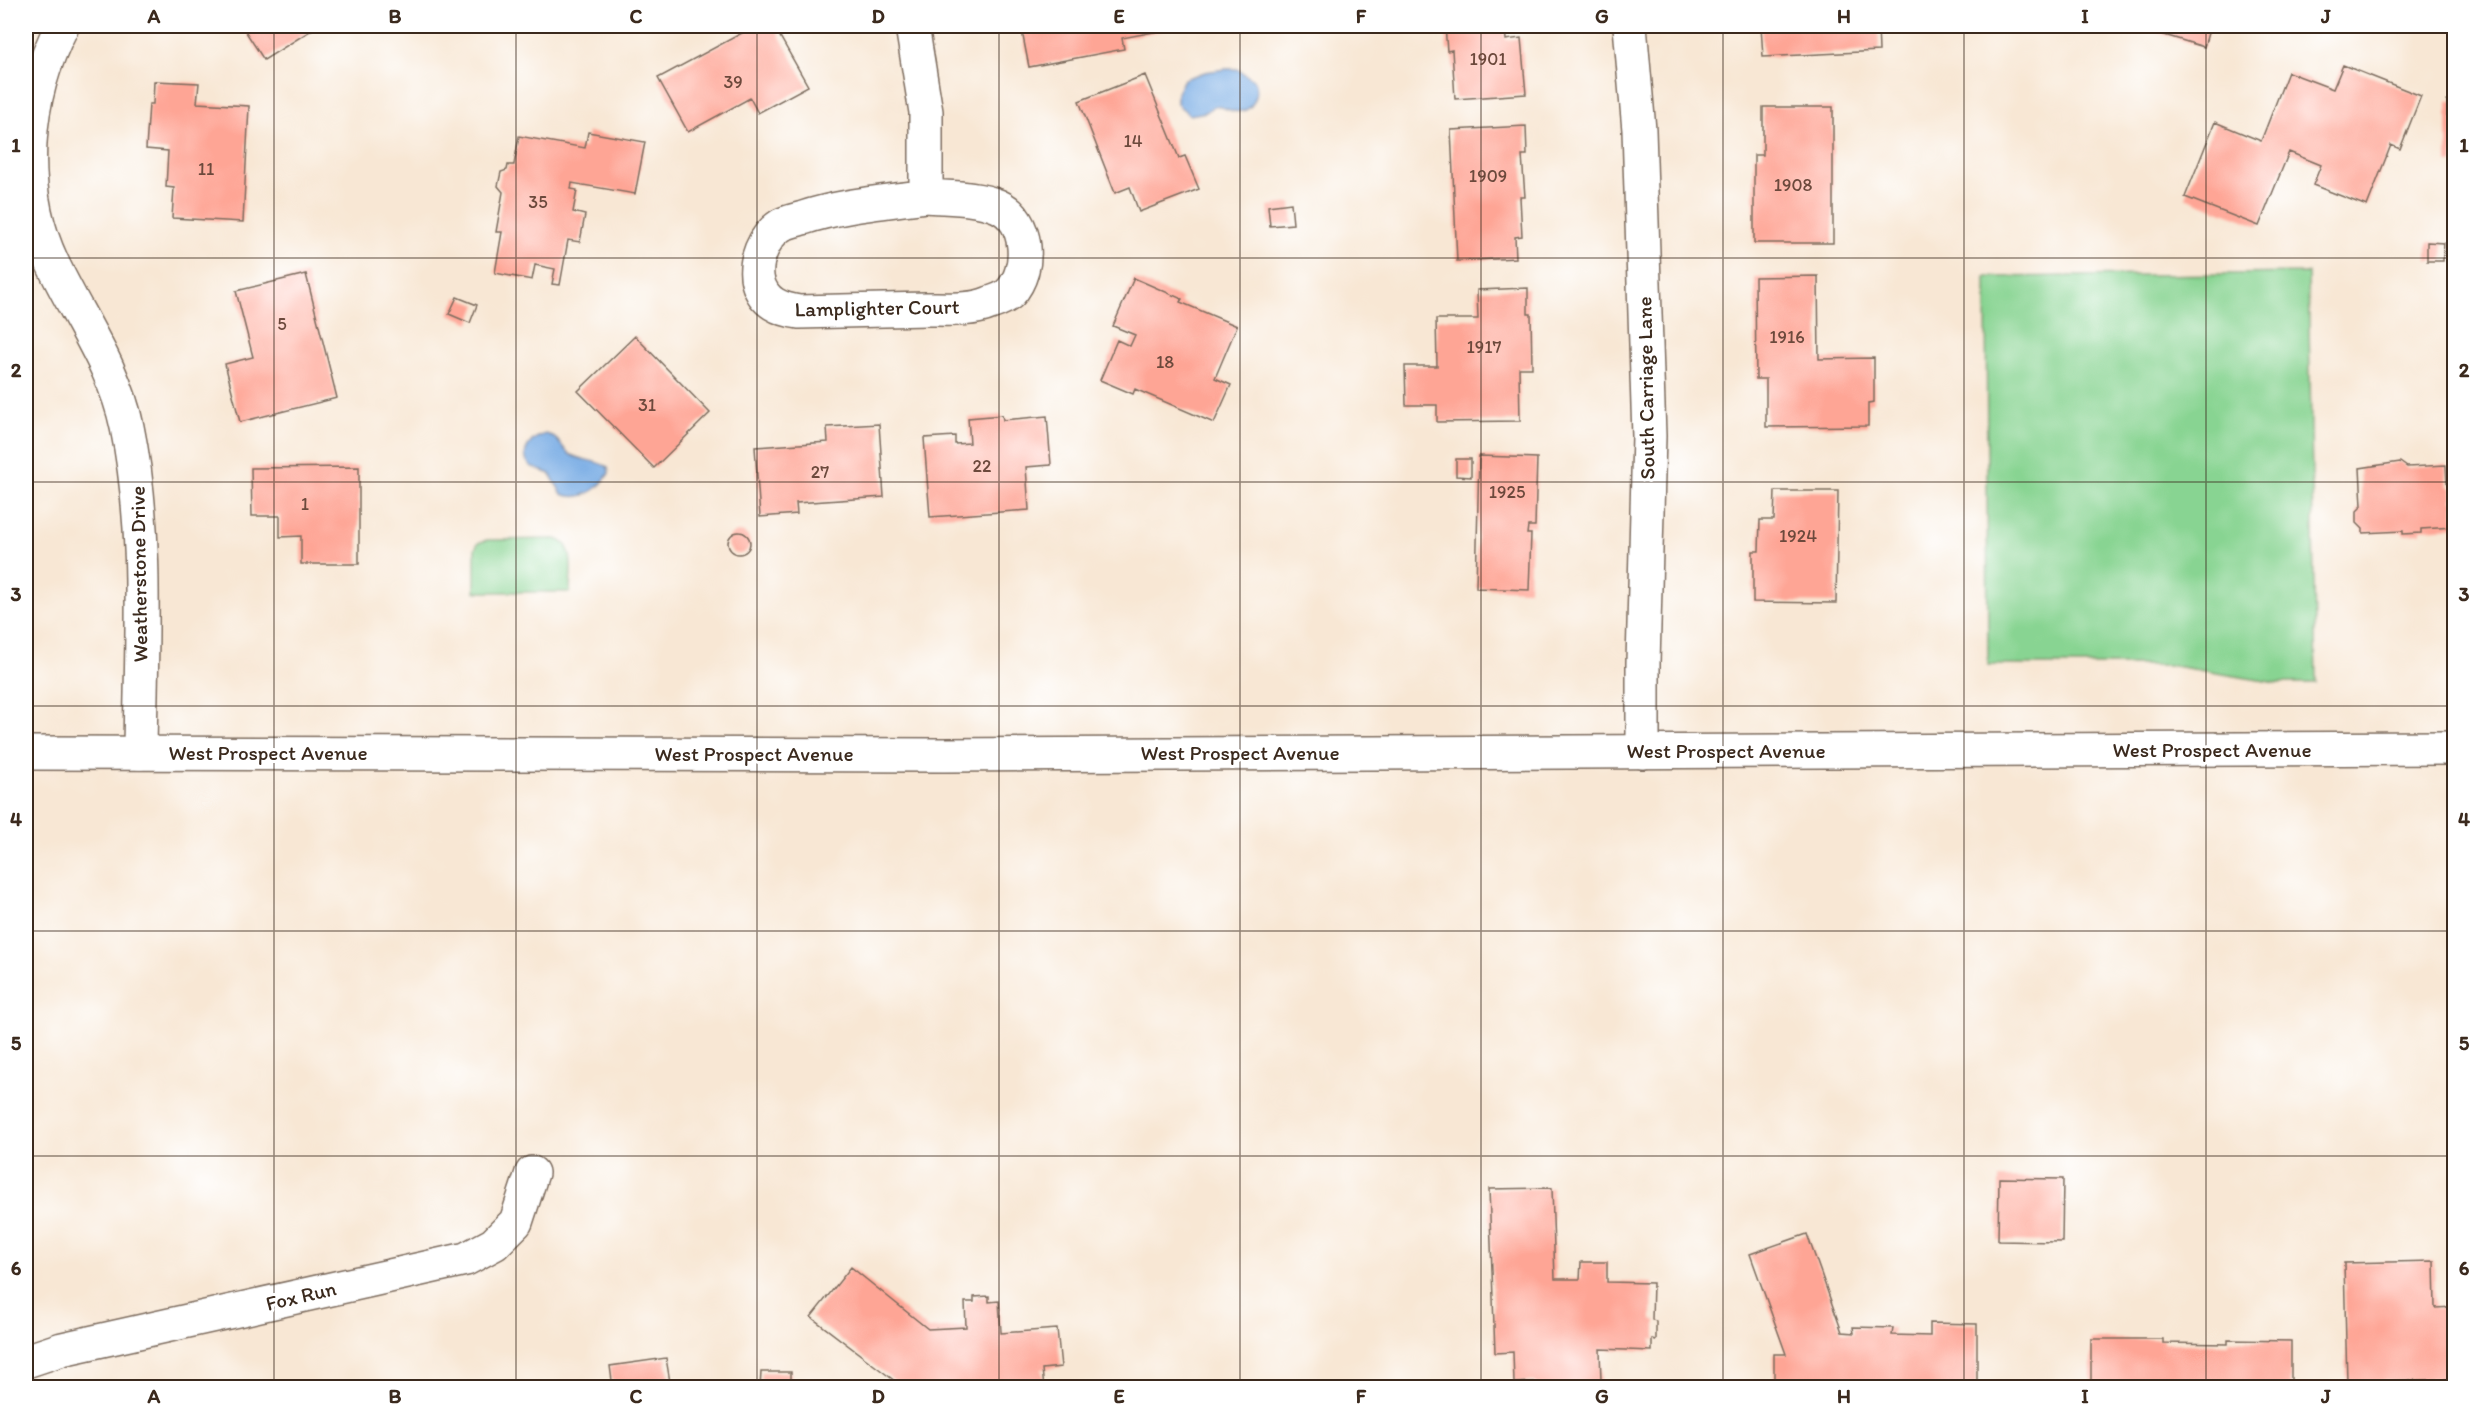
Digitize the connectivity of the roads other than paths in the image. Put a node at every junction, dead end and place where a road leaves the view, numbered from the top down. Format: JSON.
{"nodes":[{"id":1,"x":62,"y":26,"type":"edge"},
{"id":2,"x":912,"y":26,"type":"edge"},
{"id":3,"x":1630,"y":26,"type":"edge"},
{"id":4,"x":926,"y":196,"type":"junction"},
{"id":5,"x":2454,"y":748,"type":"edge"},
{"id":6,"x":1643,"y":752,"type":"junction"},
{"id":7,"x":26,"y":753,"type":"edge"},
{"id":8,"x":140,"y":753,"type":"junction"},
{"id":9,"x":532,"y":1173,"type":"dead end"},
{"id":10,"x":26,"y":1361,"type":"edge"}],
"edges":[{"from":1,"to":8,"type":"street","name":"Weatherstone Drive"},
{"from":2,"to":4,"type":"street"},
{"from":3,"to":6,"type":"street","name":"South Carriage Lane"},
{"from":4,"to":4,"type":"street","name":"Lamplighter Court"},
{"from":5,"to":6,"type":"street","name":"West Prospect Avenue"},
{"from":6,"to":8,"type":"street","name":"West Prospect Avenue"},
{"from":7,"to":8,"type":"street","name":"West Prospect Avenue"},
{"from":9,"to":10,"type":"street","name":"Fox Run"}]}
